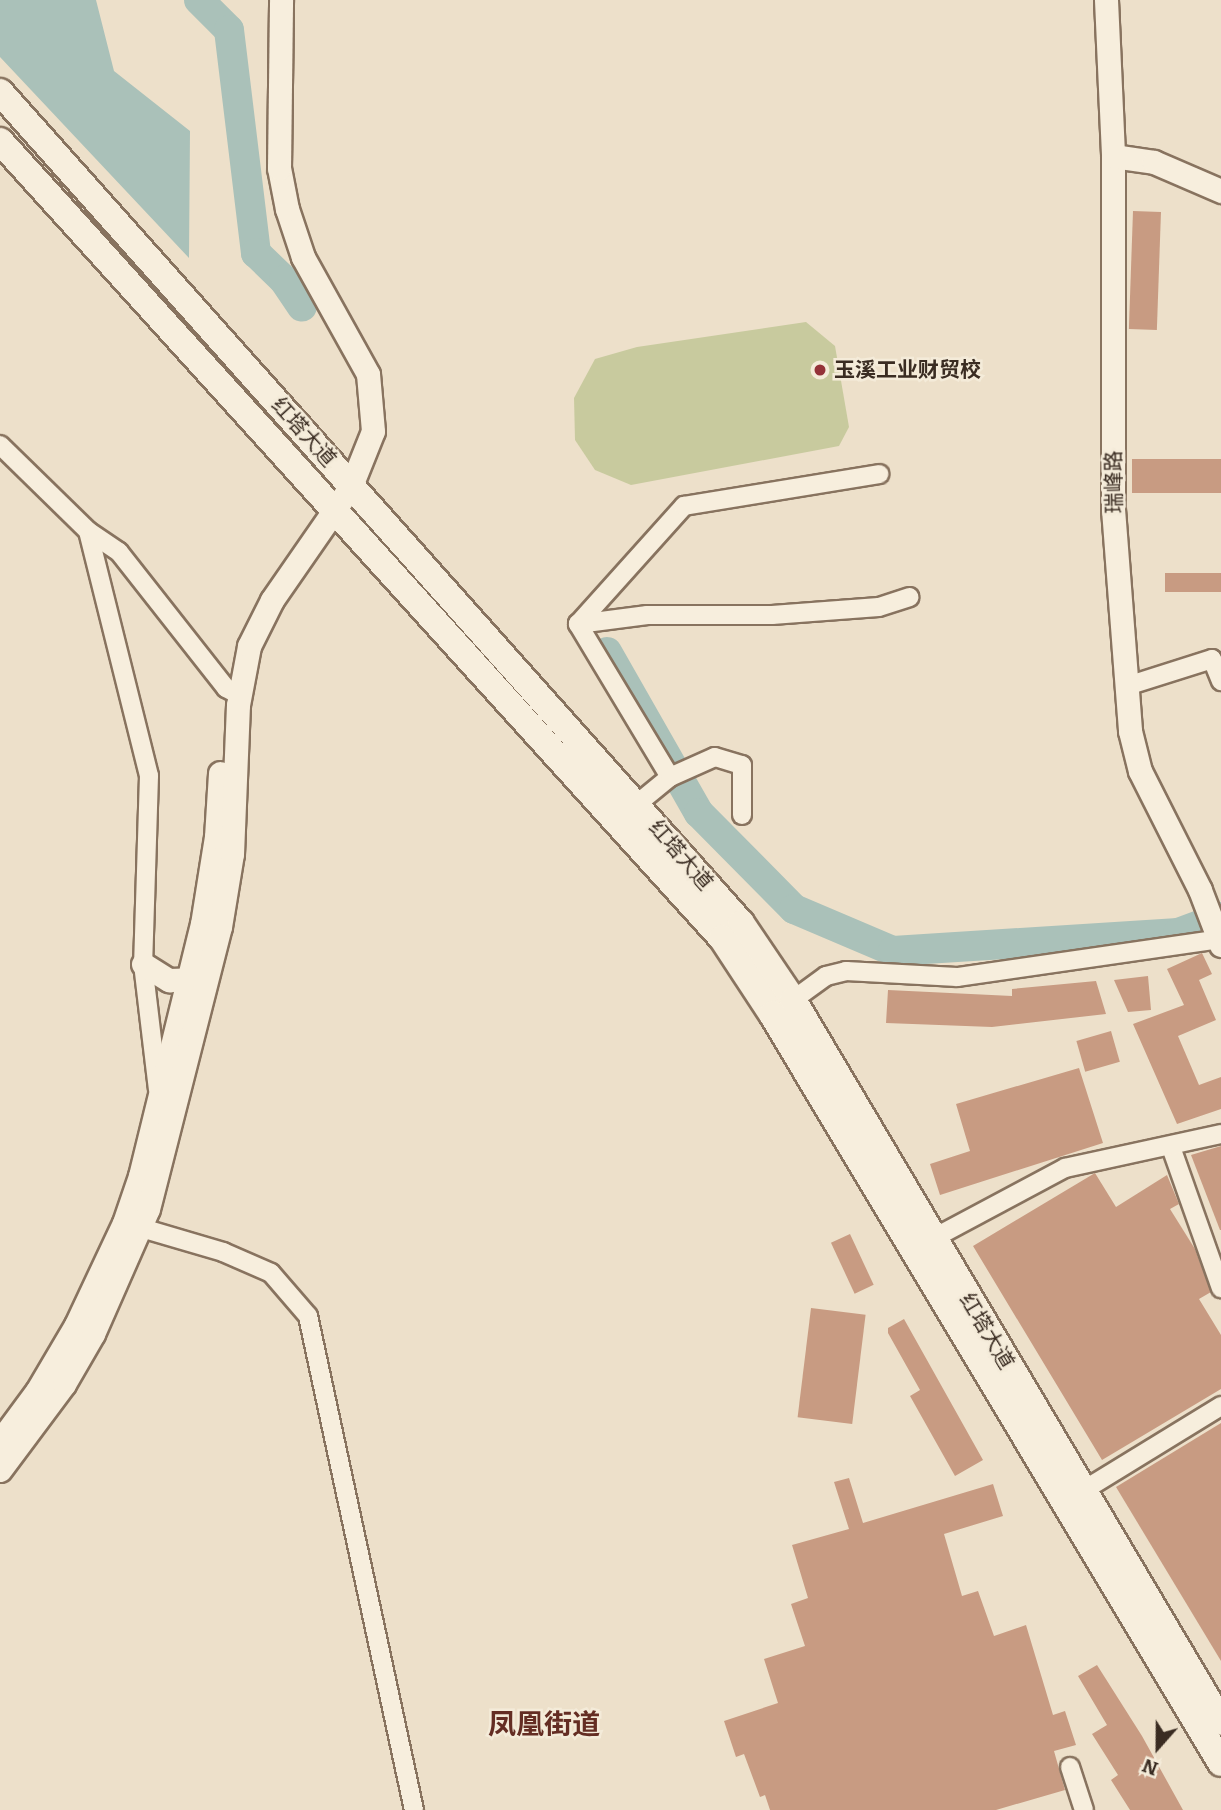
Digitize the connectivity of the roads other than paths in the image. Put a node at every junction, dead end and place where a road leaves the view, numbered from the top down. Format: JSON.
{"nodes":[{"id":1,"x":281,"y":0,"type":"edge"},
{"id":2,"x":1106,"y":0,"type":"edge"},
{"id":3,"x":0,"y":92,"type":"edge"},
{"id":4,"x":0,"y":141,"type":"edge"},
{"id":5,"x":1113,"y":156,"type":"junction"},
{"id":6,"x":1221,"y":191,"type":"edge"},
{"id":7,"x":0,"y":445,"type":"edge"},
{"id":8,"x":879,"y":474,"type":"dead end"},
{"id":9,"x":351,"y":486,"type":"junction"},
{"id":10,"x":330,"y":510,"type":"junction"},
{"id":11,"x":88,"y":531,"type":"junction"},
{"id":12,"x":909,"y":597,"type":"dead end"},
{"id":13,"x":578,"y":624,"type":"junction"},
{"id":14,"x":1221,"y":681,"type":"edge"},
{"id":15,"x":1127,"y":686,"type":"junction"},
{"id":16,"x":233,"y":691,"type":"junction"},
{"id":17,"x":671,"y":776,"type":"junction"},
{"id":18,"x":637,"y":804,"type":"junction"},
{"id":19,"x":742,"y":815,"type":"dead end"},
{"id":20,"x":1217,"y":935,"type":"edge"},
{"id":21,"x":143,"y":964,"type":"junction"},
{"id":22,"x":200,"y":978,"type":"junction"},
{"id":23,"x":793,"y":1000,"type":"junction"},
{"id":24,"x":159,"y":1096,"type":"junction"},
{"id":25,"x":1221,"y":1134,"type":"edge"},
{"id":26,"x":1171,"y":1147,"type":"junction"},
{"id":27,"x":132,"y":1225,"type":"junction"},
{"id":28,"x":932,"y":1239,"type":"junction"},
{"id":29,"x":1221,"y":1288,"type":"edge"},
{"id":30,"x":1221,"y":1406,"type":"edge"},
{"id":31,"x":0,"y":1441,"type":"edge"},
{"id":32,"x":0,"y":1471,"type":"edge"},
{"id":33,"x":1084,"y":1490,"type":"junction"},
{"id":34,"x":1217,"y":1707,"type":"edge"},
{"id":35,"x":1221,"y":1763,"type":"edge"},
{"id":36,"x":1070,"y":1766,"type":"dead end"},
{"id":37,"x":414,"y":1810,"type":"edge"},
{"id":38,"x":1084,"y":1810,"type":"edge"}],
"edges":[{"from":1,"to":9,"type":"street"},
{"from":2,"to":5,"type":"street","name":"瑞峰路"},
{"from":3,"to":9,"type":"main road","name":"红塔大道"},
{"from":4,"to":10,"type":"main road","name":"红塔大道"},
{"from":5,"to":6,"type":"street"},
{"from":5,"to":15,"type":"street","name":"瑞峰路"},
{"from":7,"to":11,"type":"street"},
{"from":8,"to":13,"type":"street"},
{"from":9,"to":10,"type":"street"},
{"from":9,"to":18,"type":"main road","name":"红塔大道"},
{"from":10,"to":16,"type":"street"},
{"from":10,"to":35,"type":"main road","name":"红塔大道"},
{"from":11,"to":16,"type":"street"},
{"from":11,"to":21,"type":"street"},
{"from":12,"to":13,"type":"street"},
{"from":13,"to":17,"type":"street"},
{"from":14,"to":15,"type":"street"},
{"from":15,"to":20,"type":"street","name":"瑞峰路"},
{"from":16,"to":22,"type":"street"},
{"from":17,"to":18,"type":"street"},
{"from":17,"to":19,"type":"street"},
{"from":18,"to":23,"type":"main road","name":"红塔大道"},
{"from":20,"to":23,"type":"street"},
{"from":21,"to":22,"type":"street"},
{"from":21,"to":24,"type":"street"},
{"from":22,"to":24,"type":"street"},
{"from":22,"to":27,"type":"street"},
{"from":23,"to":28,"type":"main road","name":"红塔大道"},
{"from":24,"to":27,"type":"street"},
{"from":25,"to":26,"type":"street"},
{"from":26,"to":28,"type":"street"},
{"from":26,"to":29,"type":"street"},
{"from":27,"to":31,"type":"street"},
{"from":27,"to":32,"type":"street"},
{"from":27,"to":37,"type":"street"},
{"from":28,"to":33,"type":"main road","name":"红塔大道"},
{"from":30,"to":33,"type":"street"},
{"from":33,"to":34,"type":"main road","name":"红塔大道"},
{"from":36,"to":38,"type":"street"}]}
